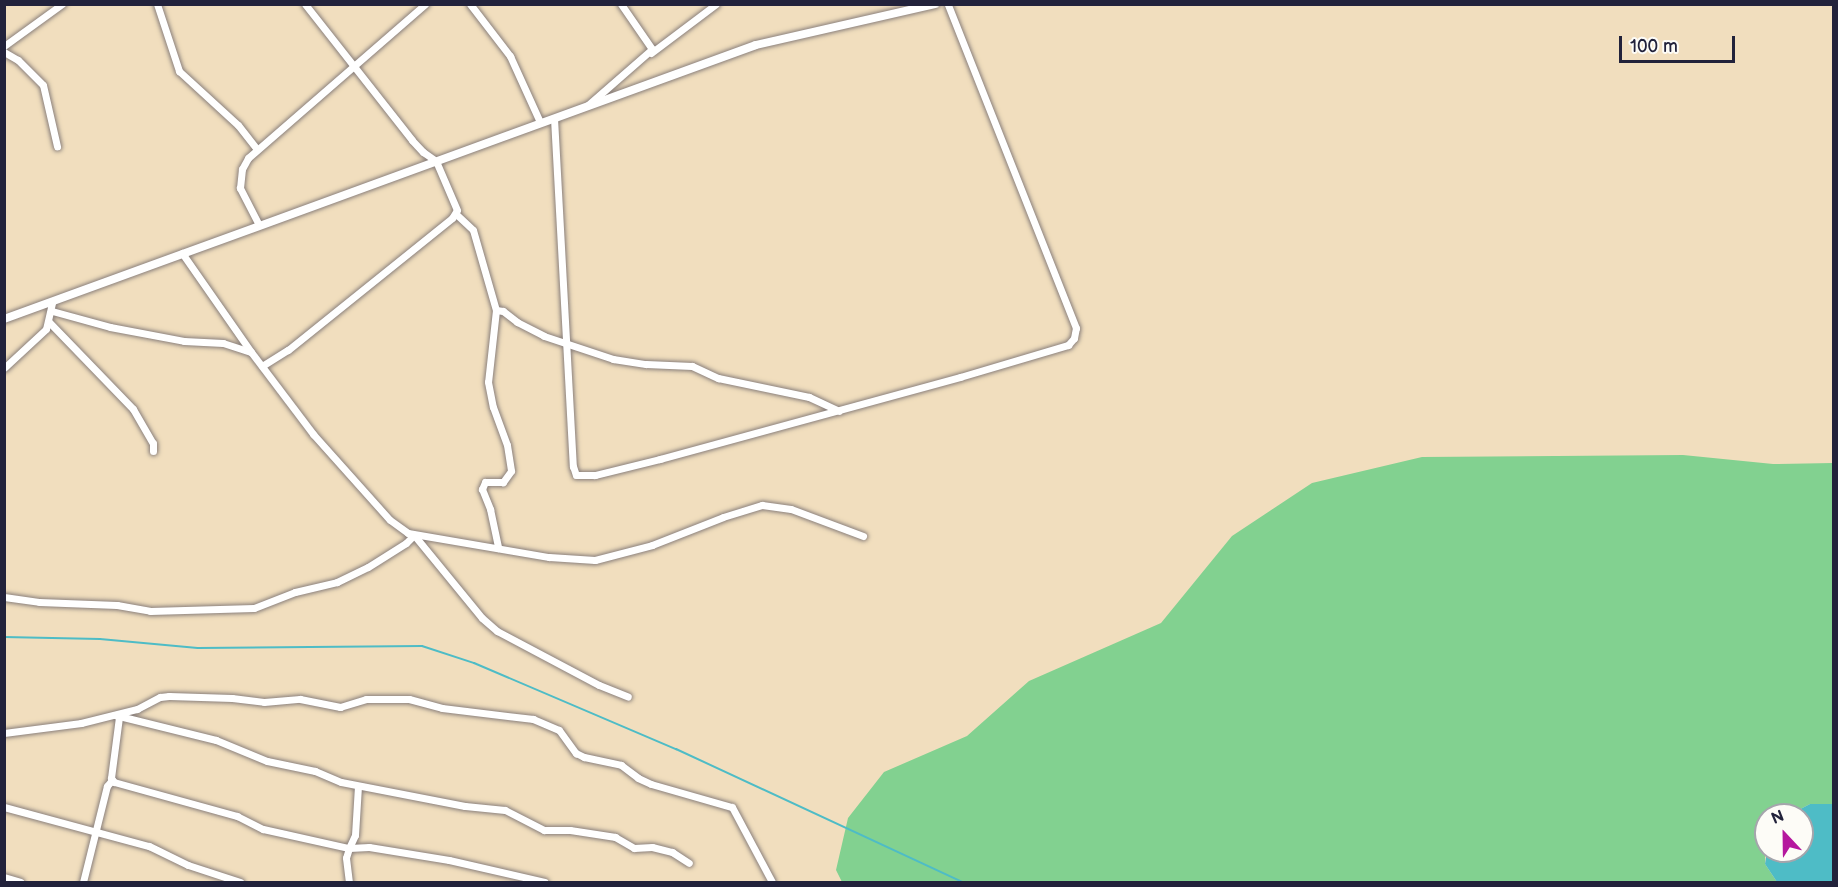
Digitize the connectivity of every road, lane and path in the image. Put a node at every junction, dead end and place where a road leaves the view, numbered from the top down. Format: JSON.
{"nodes":[{"id":1,"x":62,"y":4,"type":"edge"},
{"id":2,"x":157,"y":4,"type":"edge"},
{"id":3,"x":305,"y":4,"type":"edge"},
{"id":4,"x":425,"y":4,"type":"edge"},
{"id":5,"x":470,"y":4,"type":"edge"},
{"id":6,"x":621,"y":4,"type":"edge"},
{"id":7,"x":716,"y":4,"type":"edge"},
{"id":8,"x":935,"y":4,"type":"edge"},
{"id":9,"x":948,"y":4,"type":"edge"},
{"id":10,"x":4,"y":46,"type":"edge"},
{"id":11,"x":4,"y":52,"type":"edge"},
{"id":12,"x":651,"y":53,"type":"junction"},
{"id":13,"x":356,"y":66,"type":"junction"},
{"id":14,"x":587,"y":105,"type":"junction"},
{"id":15,"x":554,"y":118,"type":"junction"},
{"id":16,"x":540,"y":122,"type":"junction"},
{"id":17,"x":57,"y":146,"type":"dead end"},
{"id":18,"x":257,"y":148,"type":"junction"},
{"id":19,"x":435,"y":160,"type":"junction"},
{"id":20,"x":456,"y":214,"type":"junction"},
{"id":21,"x":259,"y":225,"type":"junction"},
{"id":22,"x":182,"y":253,"type":"junction"},
{"id":23,"x":52,"y":307,"type":"junction"},
{"id":24,"x":496,"y":310,"type":"junction"},
{"id":25,"x":4,"y":319,"type":"edge"},
{"id":26,"x":49,"y":322,"type":"junction"},
{"id":27,"x":566,"y":344,"type":"junction"},
{"id":28,"x":251,"y":352,"type":"junction"},
{"id":29,"x":262,"y":366,"type":"junction"},
{"id":30,"x":4,"y":368,"type":"edge"},
{"id":31,"x":839,"y":411,"type":"junction"},
{"id":32,"x":153,"y":451,"type":"dead end"},
{"id":33,"x":414,"y":535,"type":"junction"},
{"id":34,"x":863,"y":536,"type":"dead end"},
{"id":35,"x":498,"y":548,"type":"junction"},
{"id":36,"x":4,"y":597,"type":"edge"},
{"id":37,"x":628,"y":697,"type":"dead end"},
{"id":38,"x":117,"y":716,"type":"junction"},
{"id":39,"x":4,"y":733,"type":"edge"},
{"id":40,"x":112,"y":780,"type":"junction"},
{"id":41,"x":358,"y":786,"type":"junction"},
{"id":42,"x":4,"y":807,"type":"edge"},
{"id":43,"x":96,"y":834,"type":"junction"},
{"id":44,"x":349,"y":848,"type":"junction"},
{"id":45,"x":689,"y":862,"type":"dead end"},
{"id":46,"x":4,"y":877,"type":"edge"},
{"id":47,"x":20,"y":882,"type":"edge"},
{"id":48,"x":83,"y":882,"type":"edge"},
{"id":49,"x":240,"y":882,"type":"edge"},
{"id":50,"x":349,"y":882,"type":"edge"},
{"id":51,"x":545,"y":882,"type":"edge"},
{"id":52,"x":772,"y":882,"type":"edge"}],
"edges":[{"from":1,"to":10,"type":"street"},
{"from":2,"to":18,"type":"street"},
{"from":3,"to":13,"type":"street"},
{"from":4,"to":13,"type":"street"},
{"from":5,"to":16,"type":"street"},
{"from":6,"to":12,"type":"street"},
{"from":7,"to":12,"type":"street"},
{"from":8,"to":14,"type":"street"},
{"from":9,"to":31,"type":"street"},
{"from":11,"to":17,"type":"street"},
{"from":12,"to":14,"type":"street"},
{"from":13,"to":18,"type":"street"},
{"from":13,"to":19,"type":"street"},
{"from":14,"to":15,"type":"street"},
{"from":15,"to":16,"type":"street"},
{"from":15,"to":27,"type":"street"},
{"from":16,"to":19,"type":"street"},
{"from":18,"to":21,"type":"street"},
{"from":19,"to":20,"type":"street"},
{"from":19,"to":21,"type":"street"},
{"from":20,"to":24,"type":"street"},
{"from":20,"to":29,"type":"street"},
{"from":21,"to":22,"type":"street"},
{"from":22,"to":23,"type":"street"},
{"from":22,"to":28,"type":"street"},
{"from":23,"to":25,"type":"street"},
{"from":23,"to":26,"type":"street"},
{"from":23,"to":28,"type":"street"},
{"from":24,"to":27,"type":"street"},
{"from":24,"to":35,"type":"street"},
{"from":26,"to":30,"type":"street"},
{"from":26,"to":32,"type":"street"},
{"from":27,"to":31,"type":"street"},
{"from":27,"to":31,"type":"street"},
{"from":28,"to":29,"type":"street"},
{"from":29,"to":33,"type":"street"},
{"from":33,"to":35,"type":"street"},
{"from":33,"to":36,"type":"street"},
{"from":33,"to":37,"type":"street"},
{"from":34,"to":35,"type":"street"},
{"from":38,"to":39,"type":"street"},
{"from":38,"to":40,"type":"street"},
{"from":38,"to":41,"type":"street"},
{"from":38,"to":52,"type":"street"},
{"from":40,"to":43,"type":"street"},
{"from":40,"to":44,"type":"street"},
{"from":41,"to":44,"type":"street"},
{"from":41,"to":45,"type":"street"},
{"from":42,"to":43,"type":"street"},
{"from":43,"to":48,"type":"street"},
{"from":43,"to":49,"type":"street"},
{"from":44,"to":50,"type":"street"},
{"from":44,"to":51,"type":"street"},
{"from":46,"to":47,"type":"street"}]}
